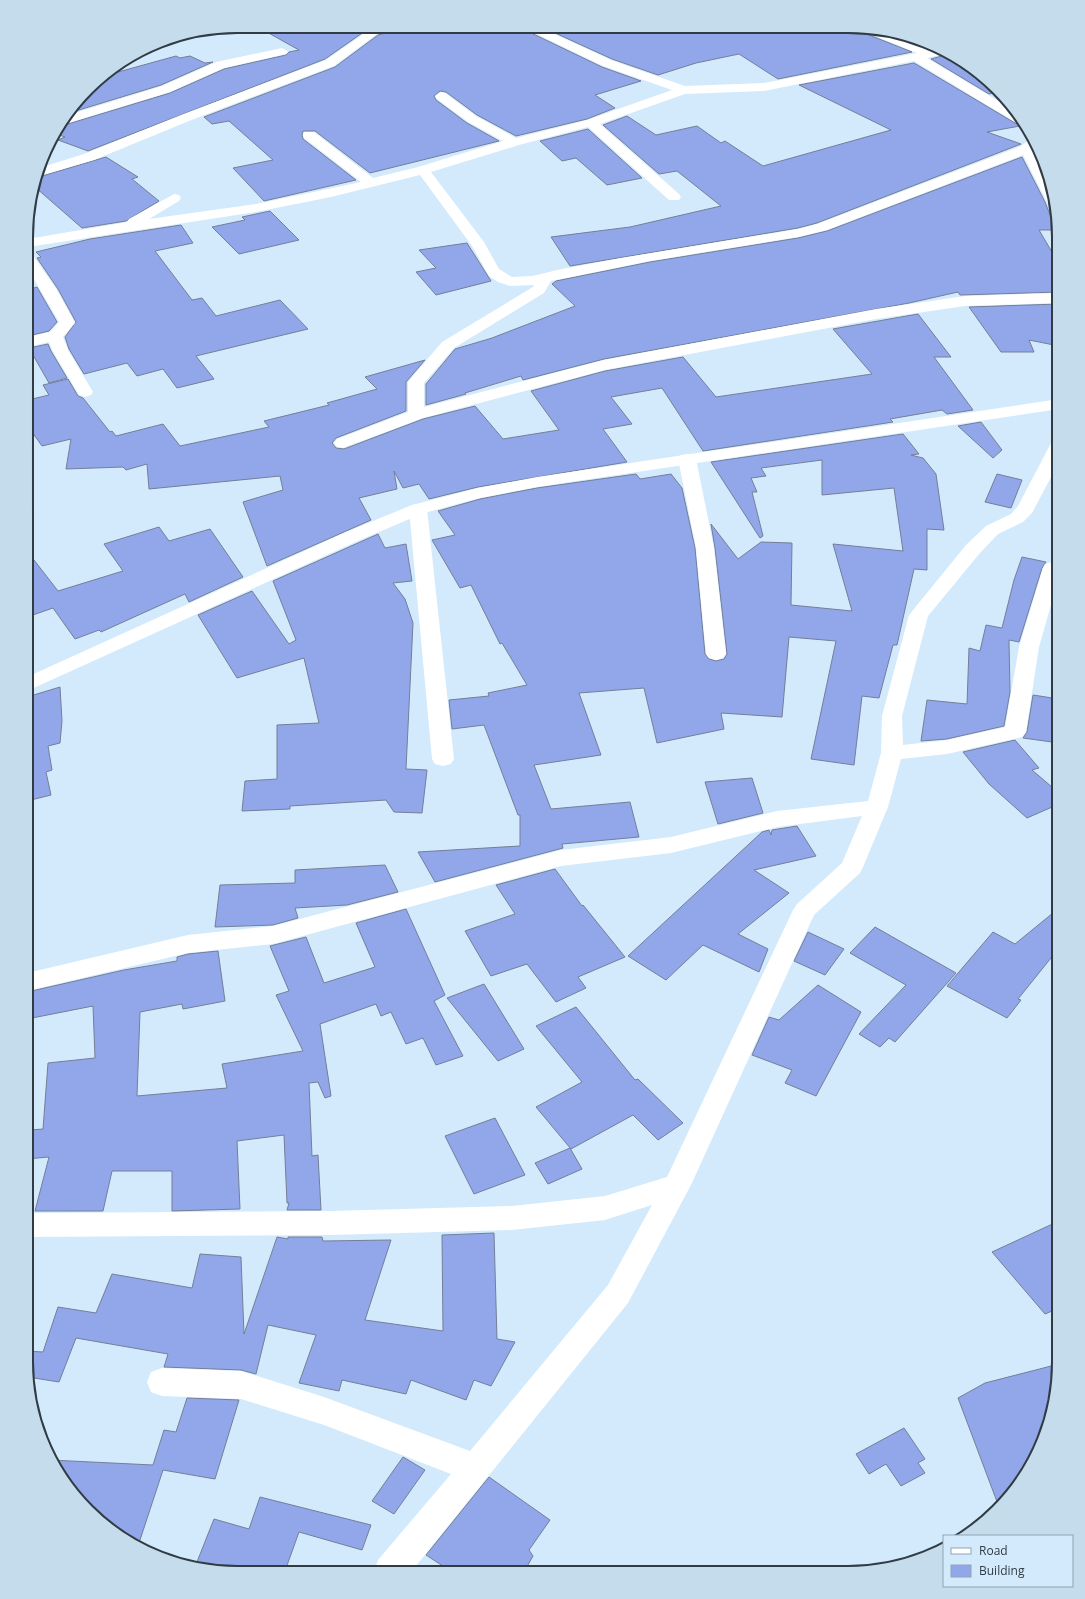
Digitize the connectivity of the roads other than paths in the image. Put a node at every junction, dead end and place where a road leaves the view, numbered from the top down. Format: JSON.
{"nodes":[{"id":1,"x":372,"y":33,"type":"edge"},
{"id":2,"x":543,"y":33,"type":"edge"},
{"id":3,"x":886,"y":37,"type":"edge"},
{"id":4,"x":282,"y":52,"type":"dead end"},
{"id":5,"x":935,"y":53,"type":"edge"},
{"id":6,"x":930,"y":54,"type":"junction"},
{"id":7,"x":915,"y":56,"type":"junction"},
{"id":8,"x":684,"y":90,"type":"junction"},
{"id":9,"x":442,"y":96,"type":"dead end"},
{"id":10,"x":1011,"y":114,"type":"edge"},
{"id":11,"x":72,"y":118,"type":"edge"},
{"id":12,"x":591,"y":123,"type":"junction"},
{"id":13,"x":309,"y":135,"type":"dead end"},
{"id":14,"x":514,"y":142,"type":"junction"},
{"id":15,"x":1031,"y":145,"type":"edge"},
{"id":16,"x":44,"y":170,"type":"edge"},
{"id":17,"x":423,"y":170,"type":"junction"},
{"id":18,"x":371,"y":183,"type":"junction"},
{"id":19,"x":674,"y":197,"type":"dead end"},
{"id":20,"x":174,"y":198,"type":"dead end"},
{"id":21,"x":130,"y":226,"type":"junction"},
{"id":22,"x":33,"y":242,"type":"edge"},
{"id":23,"x":33,"y":266,"type":"edge"},
{"id":24,"x":546,"y":276,"type":"junction"},
{"id":25,"x":1052,"y":298,"type":"edge"},
{"id":26,"x":55,"y":336,"type":"junction"},
{"id":27,"x":33,"y":341,"type":"edge"},
{"id":28,"x":85,"y":392,"type":"dead end"},
{"id":29,"x":1052,"y":405,"type":"edge"},
{"id":30,"x":417,"y":414,"type":"junction"},
{"id":31,"x":343,"y":443,"type":"dead end"},
{"id":32,"x":1052,"y":458,"type":"edge"},
{"id":33,"x":687,"y":459,"type":"junction"},
{"id":34,"x":418,"y":510,"type":"junction"},
{"id":35,"x":1052,"y":568,"type":"dead end"},
{"id":36,"x":716,"y":654,"type":"dead end"},
{"id":37,"x":33,"y":682,"type":"edge"},
{"id":38,"x":892,"y":753,"type":"junction"},
{"id":39,"x":443,"y":760,"type":"dead end"},
{"id":40,"x":877,"y":807,"type":"junction"},
{"id":41,"x":33,"y":981,"type":"edge"},
{"id":42,"x":677,"y":1185,"type":"junction"},
{"id":43,"x":33,"y":1225,"type":"edge"},
{"id":44,"x":162,"y":1382,"type":"dead end"},
{"id":45,"x":475,"y":1468,"type":"junction"},
{"id":46,"x":395,"y":1566,"type":"edge"}],
"edges":[{"from":1,"to":16,"type":"street"},
{"from":2,"to":8,"type":"street"},
{"from":3,"to":6,"type":"street"},
{"from":4,"to":11,"type":"street"},
{"from":5,"to":6,"type":"street"},
{"from":6,"to":7,"type":"street"},
{"from":7,"to":8,"type":"street"},
{"from":7,"to":10,"type":"street"},
{"from":8,"to":12,"type":"street"},
{"from":9,"to":14,"type":"street"},
{"from":12,"to":14,"type":"street"},
{"from":12,"to":19,"type":"street"},
{"from":13,"to":18,"type":"street"},
{"from":14,"to":17,"type":"street"},
{"from":15,"to":24,"type":"street"},
{"from":17,"to":18,"type":"street"},
{"from":17,"to":24,"type":"street"},
{"from":18,"to":21,"type":"street"},
{"from":20,"to":21,"type":"street"},
{"from":21,"to":22,"type":"street"},
{"from":23,"to":26,"type":"street"},
{"from":24,"to":30,"type":"street"},
{"from":25,"to":30,"type":"street"},
{"from":26,"to":27,"type":"street"},
{"from":26,"to":28,"type":"street"},
{"from":29,"to":33,"type":"street"},
{"from":30,"to":31,"type":"street"},
{"from":32,"to":38,"type":"street"},
{"from":33,"to":34,"type":"street"},
{"from":33,"to":36,"type":"street"},
{"from":34,"to":37,"type":"street"},
{"from":34,"to":39,"type":"street"},
{"from":35,"to":38,"type":"street"},
{"from":38,"to":40,"type":"street"},
{"from":40,"to":41,"type":"street"},
{"from":40,"to":42,"type":"street"},
{"from":42,"to":43,"type":"street"},
{"from":42,"to":45,"type":"street"},
{"from":44,"to":45,"type":"street"},
{"from":45,"to":46,"type":"street"}]}
